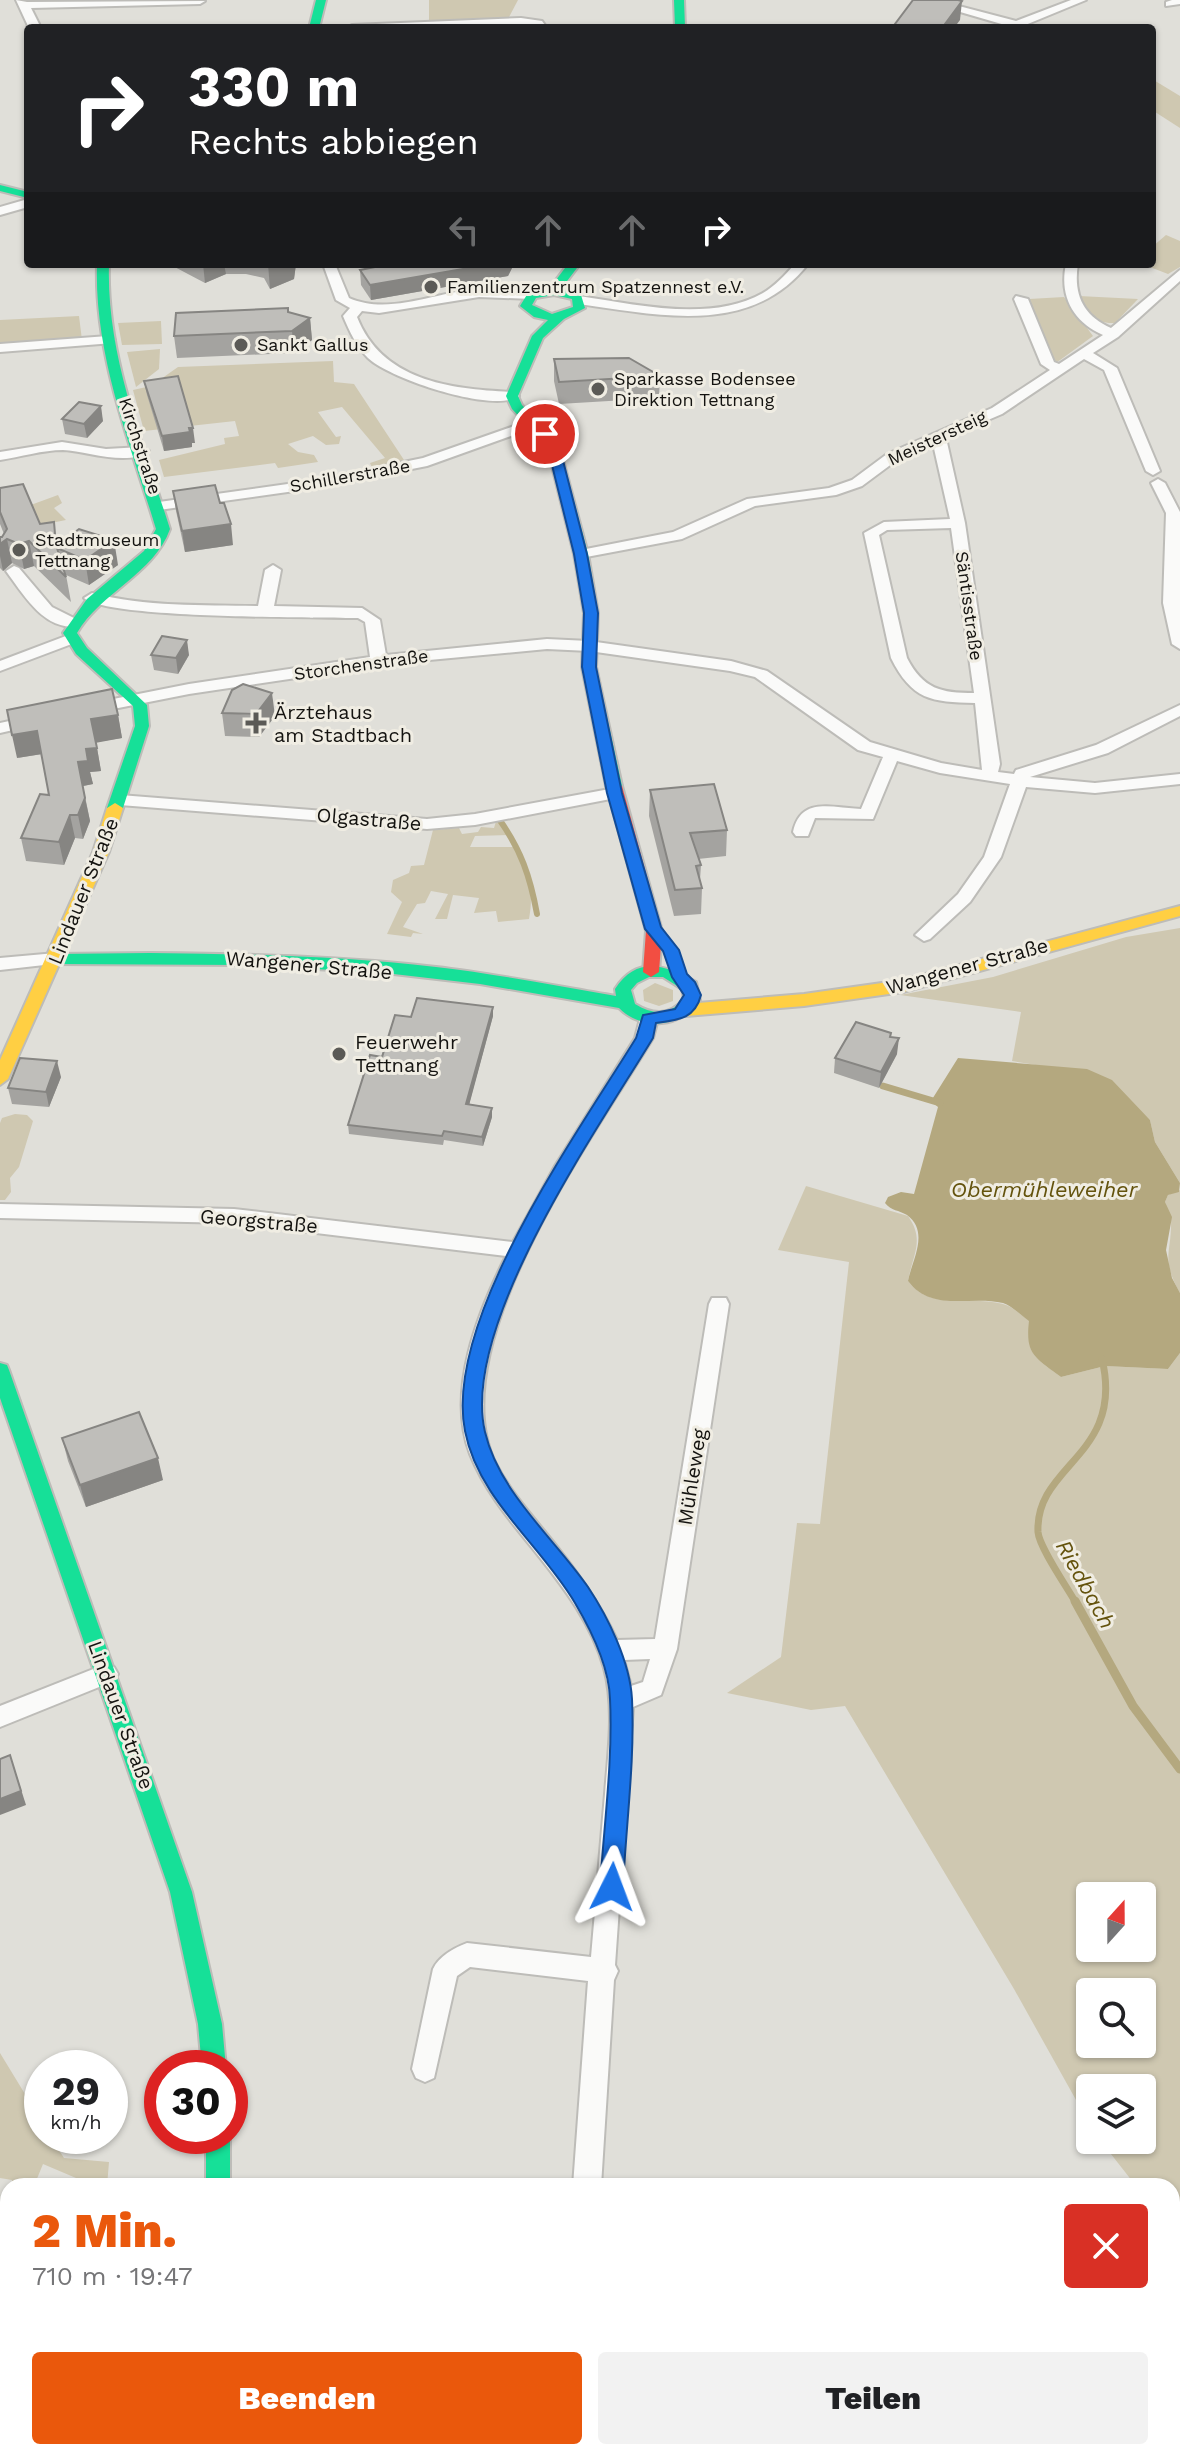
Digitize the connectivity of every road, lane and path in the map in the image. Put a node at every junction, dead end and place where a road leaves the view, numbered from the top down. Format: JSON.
{"nodes":[{"id":1,"x":321,"y":0,"type":"edge"},
{"id":2,"x":679,"y":0,"type":"edge"},
{"id":3,"x":924,"y":0,"type":"edge"},
{"id":4,"x":1081,"y":0,"type":"edge"},
{"id":5,"x":200,"y":1,"type":"edge"},
{"id":6,"x":22,"y":3,"type":"edge"},
{"id":7,"x":33,"y":24,"type":"edge"},
{"id":8,"x":315,"y":24,"type":"edge"},
{"id":9,"x":466,"y":24,"type":"edge"},
{"id":10,"x":532,"y":24,"type":"edge"},
{"id":11,"x":680,"y":24,"type":"edge"},
{"id":12,"x":1004,"y":24,"type":"edge"},
{"id":13,"x":1016,"y":24,"type":"edge"},
{"id":14,"x":0,"y":188,"type":"edge"},
{"id":15,"x":24,"y":194,"type":"edge"},
{"id":16,"x":24,"y":204,"type":"edge"},
{"id":17,"x":0,"y":211,"type":"edge"},
{"id":18,"x":103,"y":268,"type":"edge"},
{"id":19,"x":331,"y":268,"type":"edge"},
{"id":20,"x":798,"y":268,"type":"edge"},
{"id":21,"x":1072,"y":268,"type":"edge"},
{"id":22,"x":1180,"y":274,"type":"edge"},
{"id":23,"x":571,"y":288,"type":"edge"},
{"id":24,"x":1021,"y":299,"type":"dead end"},
{"id":25,"x":531,"y":304,"type":"junction"},
{"id":26,"x":359,"y":307,"type":"junction"},
{"id":27,"x":559,"y":317,"type":"junction"},
{"id":28,"x":1113,"y":334,"type":"junction"},
{"id":29,"x":538,"y":336,"type":"junction"},
{"id":30,"x":108,"y":340,"type":"junction"},
{"id":31,"x":0,"y":348,"type":"edge"},
{"id":32,"x":1084,"y":354,"type":"junction"},
{"id":33,"x":1058,"y":369,"type":"junction"},
{"id":34,"x":512,"y":396,"type":"junction"},
{"id":35,"x":534,"y":423,"type":"junction"},
{"id":36,"x":939,"y":437,"type":"junction"},
{"id":37,"x":142,"y":451,"type":"junction"},
{"id":38,"x":0,"y":456,"type":"edge"},
{"id":39,"x":159,"y":506,"type":"junction"},
{"id":40,"x":958,"y":523,"type":"junction"},
{"id":41,"x":1177,"y":552,"type":"edge"},
{"id":42,"x":581,"y":554,"type":"junction"},
{"id":43,"x":273,"y":570,"type":"dead end"},
{"id":44,"x":14,"y":571,"type":"dead end"},
{"id":45,"x":92,"y":598,"type":"junction"},
{"id":46,"x":265,"y":611,"type":"junction"},
{"id":47,"x":72,"y":631,"type":"junction"},
{"id":48,"x":1180,"y":644,"type":"edge"},
{"id":49,"x":589,"y":646,"type":"junction"},
{"id":50,"x":379,"y":661,"type":"junction"},
{"id":51,"x":0,"y":666,"type":"edge"},
{"id":52,"x":982,"y":698,"type":"junction"},
{"id":53,"x":134,"y":699,"type":"junction"},
{"id":54,"x":1180,"y":710,"type":"edge"},
{"id":55,"x":0,"y":728,"type":"edge"},
{"id":56,"x":891,"y":756,"type":"junction"},
{"id":57,"x":989,"y":777,"type":"junction"},
{"id":58,"x":1180,"y":779,"type":"edge"},
{"id":59,"x":1016,"y":782,"type":"junction"},
{"id":60,"x":615,"y":793,"type":"junction"},
{"id":61,"x":120,"y":800,"type":"junction"},
{"id":62,"x":802,"y":832,"type":"dead end"},
{"id":63,"x":1180,"y":911,"type":"edge"},
{"id":64,"x":654,"y":931,"type":"junction"},
{"id":65,"x":924,"y":935,"type":"dead end"},
{"id":66,"x":56,"y":959,"type":"junction"},
{"id":67,"x":0,"y":964,"type":"edge"},
{"id":68,"x":651,"y":972,"type":"junction"},
{"id":69,"x":685,"y":981,"type":"junction"},
{"id":70,"x":627,"y":983,"type":"junction"},
{"id":71,"x":560,"y":991,"type":"junction"},
{"id":72,"x":750,"y":1002,"type":"junction"},
{"id":73,"x":624,"y":1003,"type":"junction"},
{"id":74,"x":686,"y":1010,"type":"junction"},
{"id":75,"x":649,"y":1019,"type":"junction"},
{"id":76,"x":0,"y":1079,"type":"edge"},
{"id":77,"x":0,"y":1211,"type":"edge"},
{"id":78,"x":517,"y":1250,"type":"junction"},
{"id":79,"x":719,"y":1304,"type":"dead end"},
{"id":80,"x":0,"y":1370,"type":"edge"},
{"id":81,"x":665,"y":1649,"type":"junction"},
{"id":82,"x":609,"y":1650,"type":"junction"},
{"id":83,"x":106,"y":1674,"type":"junction"},
{"id":84,"x":621,"y":1697,"type":"junction"},
{"id":85,"x":0,"y":1717,"type":"edge"},
{"id":86,"x":605,"y":1971,"type":"junction"},
{"id":87,"x":212,"y":2050,"type":"edge"},
{"id":88,"x":425,"y":2069,"type":"dead end"},
{"id":89,"x":218,"y":2154,"type":"edge"},
{"id":90,"x":218,"y":2178,"type":"edge"},
{"id":91,"x":587,"y":2178,"type":"edge"}],
"edges":[{"from":1,"to":8,"type":"main road"},
{"from":2,"to":11,"type":"main road"},
{"from":3,"to":12,"type":"street"},
{"from":4,"to":13,"type":"street"},
{"from":5,"to":6,"type":"street"},
{"from":6,"to":7,"type":"street"},
{"from":9,"to":10,"type":"street"},
{"from":14,"to":15,"type":"main road"},
{"from":16,"to":17,"type":"street"},
{"from":18,"to":30,"type":"main road","name":"Kirchstraße"},
{"from":19,"to":26,"type":"street"},
{"from":20,"to":23,"type":"street"},
{"from":21,"to":28,"type":"street"},
{"from":22,"to":28,"type":"street","name":"Meistersteig"},
{"from":23,"to":25,"type":"main road"},
{"from":23,"to":27,"type":"main road"},
{"from":24,"to":33,"type":"street"},
{"from":25,"to":26,"type":"street"},
{"from":25,"to":27,"type":"main road"},
{"from":25,"to":29,"type":"main road"},
{"from":26,"to":34,"type":"street"},
{"from":27,"to":29,"type":"main road"},
{"from":28,"to":32,"type":"street","name":"Meistersteig"},
{"from":29,"to":34,"type":"main road"},
{"from":30,"to":31,"type":"street"},
{"from":30,"to":37,"type":"main road","name":"Kirchstraße"},
{"from":32,"to":33,"type":"street","name":"Meistersteig"},
{"from":32,"to":41,"type":"street"},
{"from":33,"to":36,"type":"street","name":"Meistersteig"},
{"from":34,"to":35,"type":"main road"},
{"from":35,"to":39,"type":"street","name":"Schillerstraße"},
{"from":35,"to":42,"type":"main road"},
{"from":36,"to":40,"type":"street","name":"Säntisstraße"},
{"from":36,"to":42,"type":"street","name":"Meistersteig"},
{"from":37,"to":38,"type":"street"},
{"from":37,"to":39,"type":"main road","name":"Kirchstraße"},
{"from":39,"to":45,"type":"main road","name":"Kirchstraße"},
{"from":40,"to":52,"type":"street","name":"Säntisstraße"},
{"from":40,"to":52,"type":"street"},
{"from":41,"to":48,"type":"street"},
{"from":42,"to":49,"type":"main road"},
{"from":43,"to":46,"type":"street"},
{"from":44,"to":47,"type":"street"},
{"from":45,"to":46,"type":"street"},
{"from":45,"to":47,"type":"main road","name":"Kirchstraße"},
{"from":46,"to":50,"type":"street"},
{"from":47,"to":51,"type":"street"},
{"from":47,"to":53,"type":"main road"},
{"from":49,"to":50,"type":"street","name":"Storchenstraße"},
{"from":49,"to":56,"type":"street","name":"Storchenstraße"},
{"from":49,"to":60,"type":"main road"},
{"from":50,"to":53,"type":"street","name":"Storchenstraße"},
{"from":52,"to":57,"type":"street","name":"Säntisstraße"},
{"from":53,"to":55,"type":"street","name":"Storchenstraße"},
{"from":53,"to":61,"type":"main road","name":"Lindauer Straße"},
{"from":54,"to":59,"type":"street"},
{"from":56,"to":57,"type":"street","name":"Storchenstraße"},
{"from":56,"to":62,"type":"street"},
{"from":57,"to":59,"type":"street","name":"Storchenstraße"},
{"from":58,"to":59,"type":"street","name":"Storchenstraße"},
{"from":59,"to":65,"type":"street"},
{"from":60,"to":61,"type":"street","name":"Olgastraße"},
{"from":60,"to":64,"type":"main road"},
{"from":61,"to":66,"type":"main road","name":"Lindauer Straße"},
{"from":63,"to":72,"type":"main road","name":"Wangener Straße"},
{"from":64,"to":68,"type":"main road"},
{"from":64,"to":69,"type":"main road"},
{"from":66,"to":67,"type":"street"},
{"from":66,"to":71,"type":"main road","name":"Wangener Straße"},
{"from":66,"to":76,"type":"main road","name":"Lindauer Straße"},
{"from":68,"to":69,"type":"main road"},
{"from":68,"to":70,"type":"main road"},
{"from":69,"to":72,"type":"main road","name":"Wangener Straße"},
{"from":69,"to":74,"type":"main road"},
{"from":70,"to":71,"type":"main road","name":"Wangener Straße"},
{"from":70,"to":73,"type":"main road"},
{"from":71,"to":73,"type":"main road","name":"Wangener Straße"},
{"from":72,"to":74,"type":"main road","name":"Wangener Straße"},
{"from":73,"to":75,"type":"main road"},
{"from":74,"to":75,"type":"main road"},
{"from":75,"to":78,"type":"street"},
{"from":77,"to":78,"type":"street","name":"Georgstraße"},
{"from":78,"to":82,"type":"street"},
{"from":79,"to":81,"type":"street","name":"Mühleweg"},
{"from":80,"to":83,"type":"main road","name":"Lindauer Straße"},
{"from":81,"to":82,"type":"street"},
{"from":81,"to":84,"type":"street","name":"Mühleweg"},
{"from":82,"to":84,"type":"street"},
{"from":83,"to":85,"type":"street"},
{"from":83,"to":87,"type":"main road","name":"Lindauer Straße"},
{"from":84,"to":86,"type":"street"},
{"from":86,"to":88,"type":"street"},
{"from":86,"to":91,"type":"street"},
{"from":89,"to":90,"type":"main road"}]}
